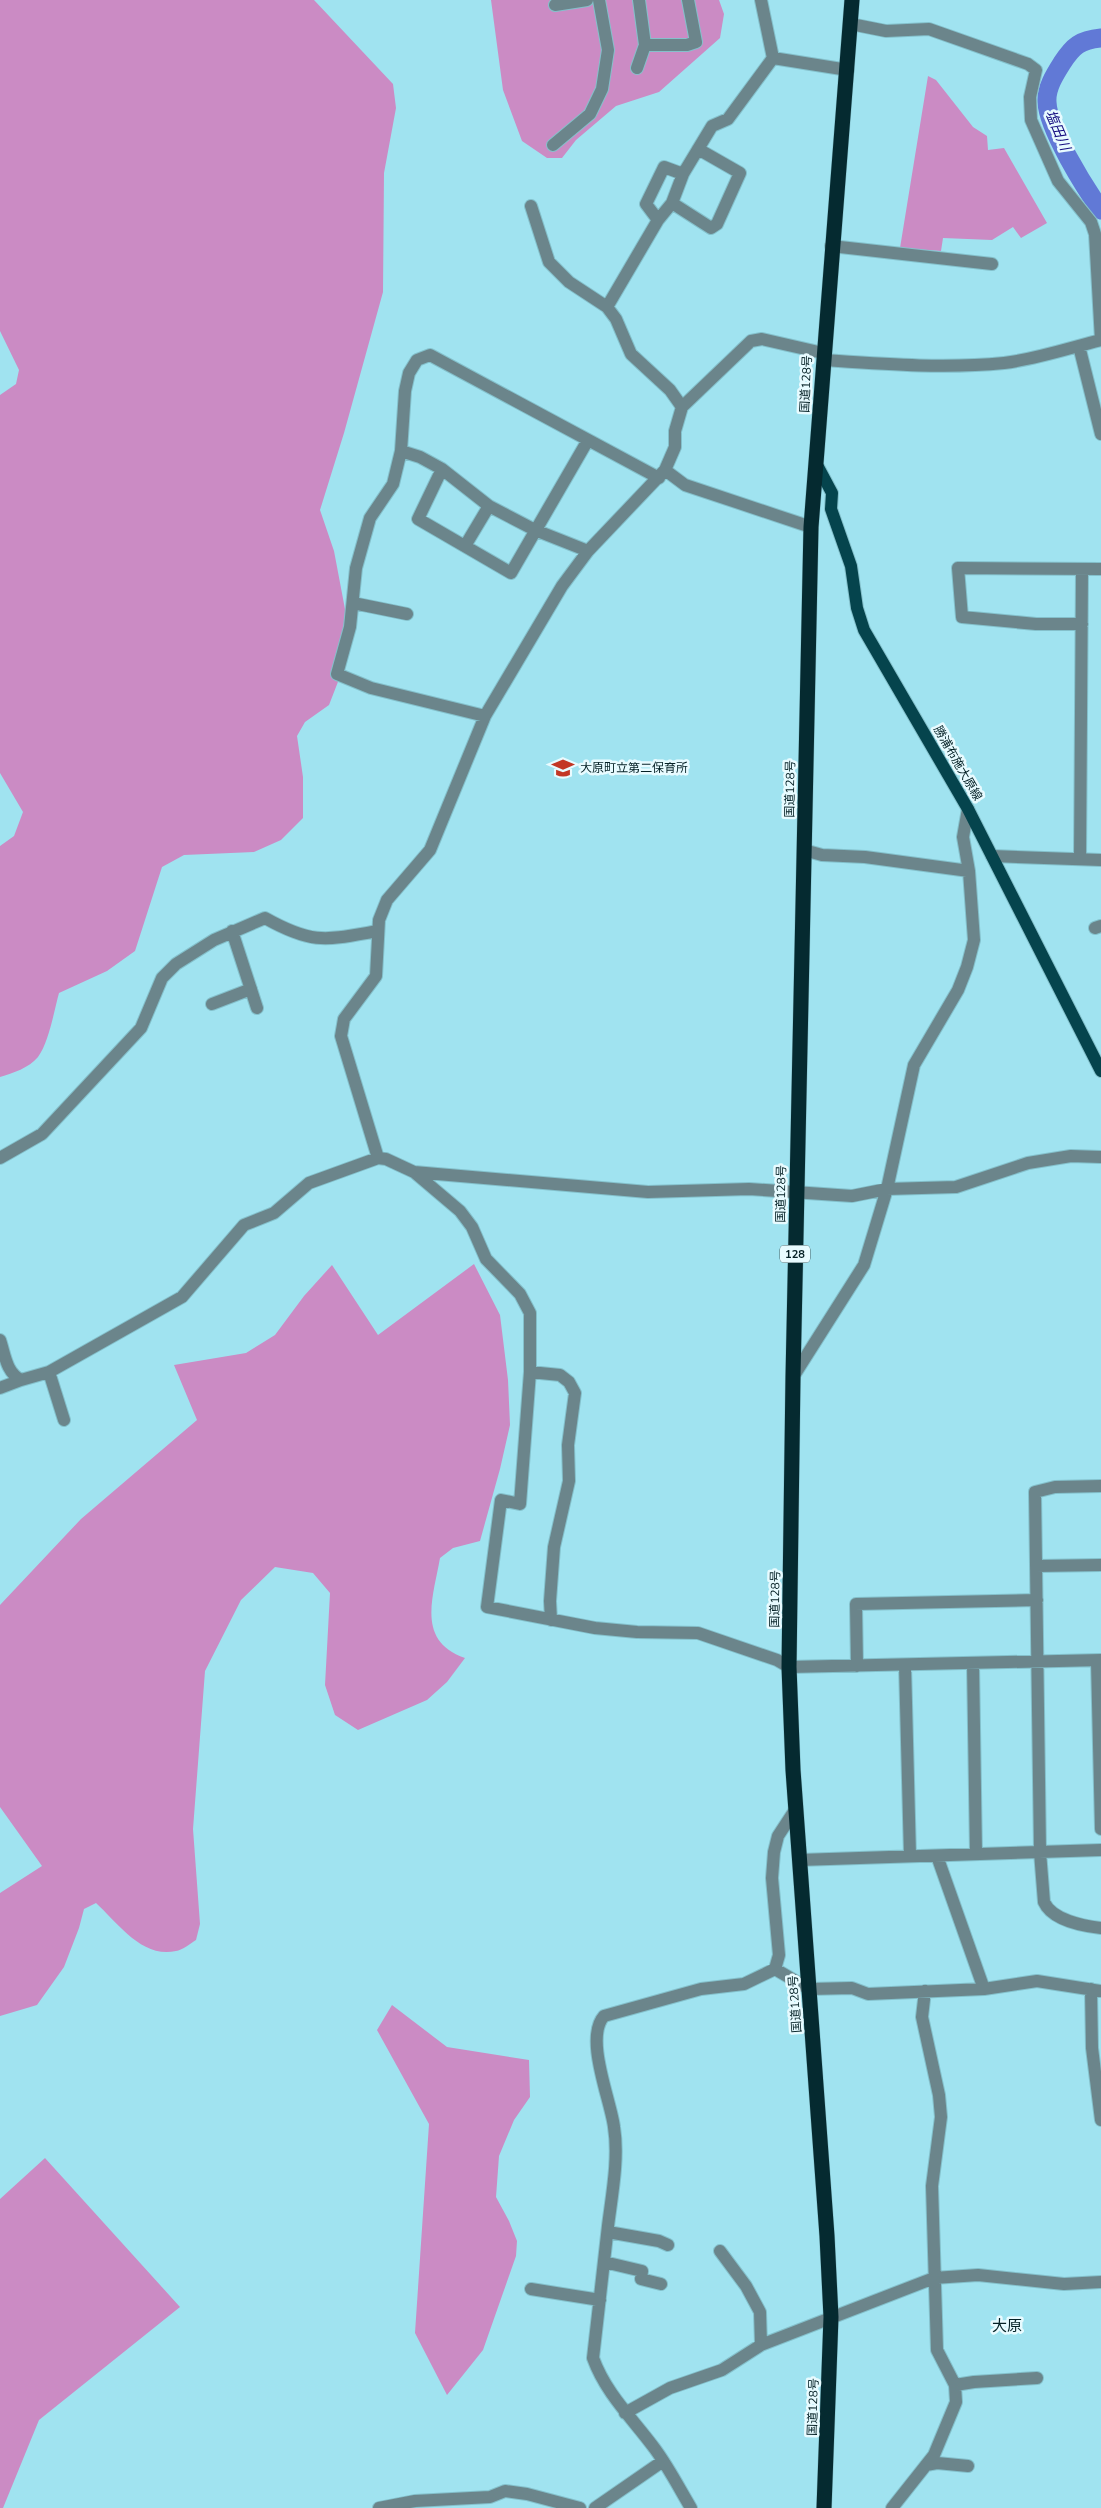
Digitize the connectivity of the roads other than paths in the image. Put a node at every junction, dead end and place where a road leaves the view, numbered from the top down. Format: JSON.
{"nodes":[{"id":1,"x":587,"y":0,"type":"edge"},
{"id":2,"x":599,"y":0,"type":"edge"},
{"id":3,"x":638,"y":0,"type":"edge"},
{"id":4,"x":688,"y":0,"type":"edge"},
{"id":5,"x":761,"y":0,"type":"edge"},
{"id":6,"x":852,"y":0,"type":"edge"},
{"id":7,"x":555,"y":5,"type":"dead end"},
{"id":8,"x":851,"y":24,"type":"junction"},
{"id":9,"x":645,"y":45,"type":"junction"},
{"id":10,"x":773,"y":58,"type":"junction"},
{"id":11,"x":637,"y":68,"type":"dead end"},
{"id":12,"x":848,"y":70,"type":"junction"},
{"id":13,"x":553,"y":145,"type":"dead end"},
{"id":14,"x":698,"y":149,"type":"junction"},
{"id":15,"x":683,"y":174,"type":"junction"},
{"id":16,"x":672,"y":203,"type":"junction"},
{"id":17,"x":531,"y":206,"type":"dead end"},
{"id":18,"x":658,"y":220,"type":"junction"},
{"id":19,"x":831,"y":246,"type":"junction"},
{"id":20,"x":992,"y":264,"type":"dead end"},
{"id":21,"x":607,"y":307,"type":"junction"},
{"id":22,"x":1101,"y":340,"type":"edge"},
{"id":23,"x":1079,"y":346,"type":"junction"},
{"id":24,"x":823,"y":357,"type":"junction"},
{"id":25,"x":682,"y":407,"type":"junction"},
{"id":26,"x":1101,"y":434,"type":"edge"},
{"id":27,"x":588,"y":440,"type":"junction"},
{"id":28,"x":401,"y":451,"type":"junction"},
{"id":29,"x":816,"y":463,"type":"junction"},
{"id":30,"x":442,"y":469,"type":"junction"},
{"id":31,"x":662,"y":474,"type":"junction"},
{"id":32,"x":489,"y":506,"type":"junction"},
{"id":33,"x":811,"y":527,"type":"junction"},
{"id":34,"x":535,"y":530,"type":"junction"},
{"id":35,"x":464,"y":546,"type":"junction"},
{"id":36,"x":588,"y":551,"type":"junction"},
{"id":37,"x":1082,"y":569,"type":"junction"},
{"id":38,"x":1101,"y":569,"type":"edge"},
{"id":39,"x":353,"y":603,"type":"junction"},
{"id":40,"x":406,"y":614,"type":"dead end"},
{"id":41,"x":1082,"y":624,"type":"junction"},
{"id":42,"x":485,"y":716,"type":"junction"},
{"id":43,"x":968,"y":808,"type":"junction"},
{"id":44,"x":804,"y":850,"type":"junction"},
{"id":45,"x":992,"y":856,"type":"junction"},
{"id":46,"x":1080,"y":859,"type":"junction"},
{"id":47,"x":1101,"y":860,"type":"edge"},
{"id":48,"x":969,"y":871,"type":"junction"},
{"id":49,"x":378,"y":931,"type":"junction"},
{"id":50,"x":232,"y":932,"type":"junction"},
{"id":51,"x":251,"y":989,"type":"junction"},
{"id":52,"x":212,"y":1004,"type":"dead end"},
{"id":53,"x":257,"y":1008,"type":"dead end"},
{"id":54,"x":1101,"y":1071,"type":"edge"},
{"id":55,"x":1101,"y":1157,"type":"edge"},
{"id":56,"x":0,"y":1158,"type":"edge"},
{"id":57,"x":378,"y":1158,"type":"junction"},
{"id":58,"x":414,"y":1172,"type":"junction"},
{"id":59,"x":887,"y":1189,"type":"junction"},
{"id":60,"x":796,"y":1194,"type":"junction"},
{"id":61,"x":0,"y":1340,"type":"edge"},
{"id":62,"x":50,"y":1372,"type":"junction"},
{"id":63,"x":530,"y":1372,"type":"junction"},
{"id":64,"x":793,"y":1378,"type":"junction"},
{"id":65,"x":21,"y":1380,"type":"junction"},
{"id":66,"x":0,"y":1388,"type":"edge"},
{"id":67,"x":64,"y":1420,"type":"dead end"},
{"id":68,"x":1101,"y":1486,"type":"edge"},
{"id":69,"x":1101,"y":1565,"type":"edge"},
{"id":70,"x":1036,"y":1566,"type":"junction"},
{"id":71,"x":1037,"y":1600,"type":"junction"},
{"id":72,"x":551,"y":1620,"type":"junction"},
{"id":73,"x":1099,"y":1660,"type":"edge"},
{"id":74,"x":1038,"y":1662,"type":"junction"},
{"id":75,"x":973,"y":1663,"type":"junction"},
{"id":76,"x":905,"y":1665,"type":"junction"},
{"id":77,"x":857,"y":1666,"type":"junction"},
{"id":78,"x":789,"y":1667,"type":"junction"},
{"id":79,"x":796,"y":1810,"type":"junction"},
{"id":80,"x":1101,"y":1829,"type":"edge"},
{"id":81,"x":1101,"y":1850,"type":"edge"},
{"id":82,"x":1040,"y":1852,"type":"junction"},
{"id":83,"x":976,"y":1854,"type":"junction"},
{"id":84,"x":910,"y":1856,"type":"junction"},
{"id":85,"x":937,"y":1856,"type":"junction"},
{"id":86,"x":799,"y":1860,"type":"junction"},
{"id":87,"x":1101,"y":1928,"type":"edge"},
{"id":88,"x":775,"y":1970,"type":"junction"},
{"id":89,"x":809,"y":1989,"type":"junction"},
{"id":90,"x":984,"y":1989,"type":"junction"},
{"id":91,"x":1096,"y":1990,"type":"edge"},
{"id":92,"x":925,"y":1991,"type":"junction"},
{"id":93,"x":1101,"y":2120,"type":"edge"},
{"id":94,"x":608,"y":2232,"type":"junction"},
{"id":95,"x":668,"y":2245,"type":"dead end"},
{"id":96,"x":720,"y":2251,"type":"dead end"},
{"id":97,"x":604,"y":2262,"type":"junction"},
{"id":98,"x":934,"y":2278,"type":"junction"},
{"id":99,"x":1101,"y":2282,"type":"edge"},
{"id":100,"x":661,"y":2284,"type":"dead end"},
{"id":101,"x":531,"y":2289,"type":"dead end"},
{"id":102,"x":600,"y":2300,"type":"junction"},
{"id":103,"x":831,"y":2317,"type":"junction"},
{"id":104,"x":761,"y":2345,"type":"junction"},
{"id":105,"x":1037,"y":2378,"type":"dead end"},
{"id":106,"x":956,"y":2385,"type":"junction"},
{"id":107,"x":625,"y":2413,"type":"junction"},
{"id":108,"x":663,"y":2461,"type":"junction"},
{"id":109,"x":926,"y":2464,"type":"junction"},
{"id":110,"x":968,"y":2466,"type":"dead end"},
{"id":111,"x":495,"y":2502,"type":"edge"},
{"id":112,"x":380,"y":2508,"type":"edge"},
{"id":113,"x":580,"y":2508,"type":"edge"},
{"id":114,"x":595,"y":2508,"type":"edge"},
{"id":115,"x":691,"y":2508,"type":"edge"},
{"id":116,"x":824,"y":2508,"type":"edge"},
{"id":117,"x":892,"y":2508,"type":"edge"}],
"edges":[{"from":1,"to":7,"type":"street"},
{"from":2,"to":13,"type":"street"},
{"from":3,"to":9,"type":"street"},
{"from":4,"to":9,"type":"street"},
{"from":5,"to":10,"type":"street"},
{"from":6,"to":8,"type":"highway","name":"国道128号","number":"128"},
{"from":8,"to":12,"type":"highway","name":"国道128号","number":"128"},
{"from":8,"to":22,"type":"street"},
{"from":9,"to":11,"type":"street"},
{"from":10,"to":12,"type":"street"},
{"from":10,"to":14,"type":"street"},
{"from":12,"to":19,"type":"highway","name":"国道128号","number":"128"},
{"from":14,"to":15,"type":"street"},
{"from":14,"to":16,"type":"street"},
{"from":15,"to":16,"type":"street"},
{"from":15,"to":18,"type":"street"},
{"from":16,"to":18,"type":"street"},
{"from":17,"to":21,"type":"street"},
{"from":18,"to":21,"type":"street"},
{"from":19,"to":20,"type":"street"},
{"from":19,"to":24,"type":"highway","name":"国道128号","number":"128"},
{"from":21,"to":25,"type":"street"},
{"from":22,"to":23,"type":"street"},
{"from":23,"to":24,"type":"street"},
{"from":23,"to":26,"type":"street"},
{"from":24,"to":25,"type":"street"},
{"from":24,"to":29,"type":"highway","name":"国道128号","number":"128"},
{"from":25,"to":31,"type":"street"},
{"from":27,"to":28,"type":"street"},
{"from":27,"to":31,"type":"street"},
{"from":27,"to":34,"type":"street"},
{"from":28,"to":30,"type":"street"},
{"from":28,"to":39,"type":"street"},
{"from":29,"to":33,"type":"highway","name":"国道128号","number":"128"},
{"from":29,"to":43,"type":"main road","name":"勝浦布施大原線"},
{"from":30,"to":32,"type":"street"},
{"from":30,"to":35,"type":"street"},
{"from":31,"to":33,"type":"street"},
{"from":31,"to":36,"type":"street"},
{"from":32,"to":34,"type":"street"},
{"from":32,"to":35,"type":"street"},
{"from":33,"to":44,"type":"highway","name":"国道128号","number":"128"},
{"from":34,"to":35,"type":"street"},
{"from":34,"to":36,"type":"street"},
{"from":36,"to":42,"type":"street"},
{"from":37,"to":38,"type":"street"},
{"from":37,"to":41,"type":"street"},
{"from":37,"to":41,"type":"street"},
{"from":39,"to":40,"type":"street"},
{"from":39,"to":42,"type":"street"},
{"from":41,"to":46,"type":"street"},
{"from":42,"to":49,"type":"street"},
{"from":43,"to":45,"type":"main road","name":"勝浦布施大原線"},
{"from":43,"to":48,"type":"street"},
{"from":44,"to":48,"type":"street"},
{"from":44,"to":60,"type":"highway","name":"国道128号","number":"128"},
{"from":45,"to":46,"type":"street"},
{"from":45,"to":54,"type":"main road","name":"勝浦布施大原線"},
{"from":46,"to":47,"type":"street"},
{"from":48,"to":59,"type":"street"},
{"from":49,"to":50,"type":"street"},
{"from":49,"to":57,"type":"street"},
{"from":50,"to":51,"type":"street"},
{"from":50,"to":56,"type":"street"},
{"from":51,"to":52,"type":"street"},
{"from":51,"to":53,"type":"street"},
{"from":55,"to":59,"type":"street"},
{"from":57,"to":58,"type":"street"},
{"from":57,"to":62,"type":"street"},
{"from":58,"to":60,"type":"street"},
{"from":58,"to":63,"type":"street"},
{"from":59,"to":60,"type":"street"},
{"from":59,"to":64,"type":"street"},
{"from":60,"to":64,"type":"highway","name":"国道128号","number":"128"},
{"from":61,"to":65,"type":"street"},
{"from":62,"to":65,"type":"street"},
{"from":62,"to":67,"type":"street"},
{"from":63,"to":72,"type":"street"},
{"from":63,"to":72,"type":"street"},
{"from":64,"to":78,"type":"highway","name":"国道128号","number":"128"},
{"from":65,"to":66,"type":"street"},
{"from":68,"to":70,"type":"street"},
{"from":69,"to":70,"type":"street"},
{"from":70,"to":71,"type":"street"},
{"from":71,"to":74,"type":"street"},
{"from":71,"to":77,"type":"street"},
{"from":72,"to":78,"type":"street"},
{"from":73,"to":74,"type":"street"},
{"from":73,"to":80,"type":"street"},
{"from":74,"to":75,"type":"street"},
{"from":74,"to":82,"type":"street"},
{"from":75,"to":76,"type":"street"},
{"from":75,"to":83,"type":"street"},
{"from":76,"to":77,"type":"street"},
{"from":76,"to":84,"type":"street"},
{"from":77,"to":78,"type":"street"},
{"from":78,"to":79,"type":"highway","name":"国道128号","number":"128"},
{"from":79,"to":86,"type":"highway","name":"国道128号","number":"128"},
{"from":79,"to":88,"type":"street"},
{"from":81,"to":82,"type":"street"},
{"from":82,"to":83,"type":"street"},
{"from":82,"to":87,"type":"street"},
{"from":83,"to":85,"type":"street"},
{"from":84,"to":85,"type":"street"},
{"from":84,"to":86,"type":"street"},
{"from":85,"to":90,"type":"street"},
{"from":86,"to":89,"type":"highway","name":"国道128号","number":"128"},
{"from":88,"to":89,"type":"street"},
{"from":88,"to":94,"type":"street"},
{"from":89,"to":92,"type":"street"},
{"from":89,"to":103,"type":"highway","name":"国道128号","number":"128"},
{"from":90,"to":91,"type":"street"},
{"from":90,"to":92,"type":"street"},
{"from":91,"to":93,"type":"street"},
{"from":92,"to":98,"type":"street"},
{"from":94,"to":95,"type":"street"},
{"from":94,"to":97,"type":"street"},
{"from":96,"to":104,"type":"street"},
{"from":97,"to":100,"type":"street"},
{"from":97,"to":102,"type":"street"},
{"from":98,"to":99,"type":"street"},
{"from":98,"to":103,"type":"street"},
{"from":98,"to":106,"type":"street"},
{"from":101,"to":102,"type":"street"},
{"from":102,"to":107,"type":"street"},
{"from":103,"to":104,"type":"street"},
{"from":103,"to":116,"type":"highway","name":"国道128号","number":"128"},
{"from":104,"to":107,"type":"street"},
{"from":105,"to":106,"type":"street"},
{"from":106,"to":109,"type":"street"},
{"from":107,"to":108,"type":"street"},
{"from":108,"to":114,"type":"street"},
{"from":108,"to":115,"type":"street"},
{"from":109,"to":110,"type":"street"},
{"from":109,"to":117,"type":"street"},
{"from":111,"to":112,"type":"street"},
{"from":111,"to":113,"type":"street"}]}
